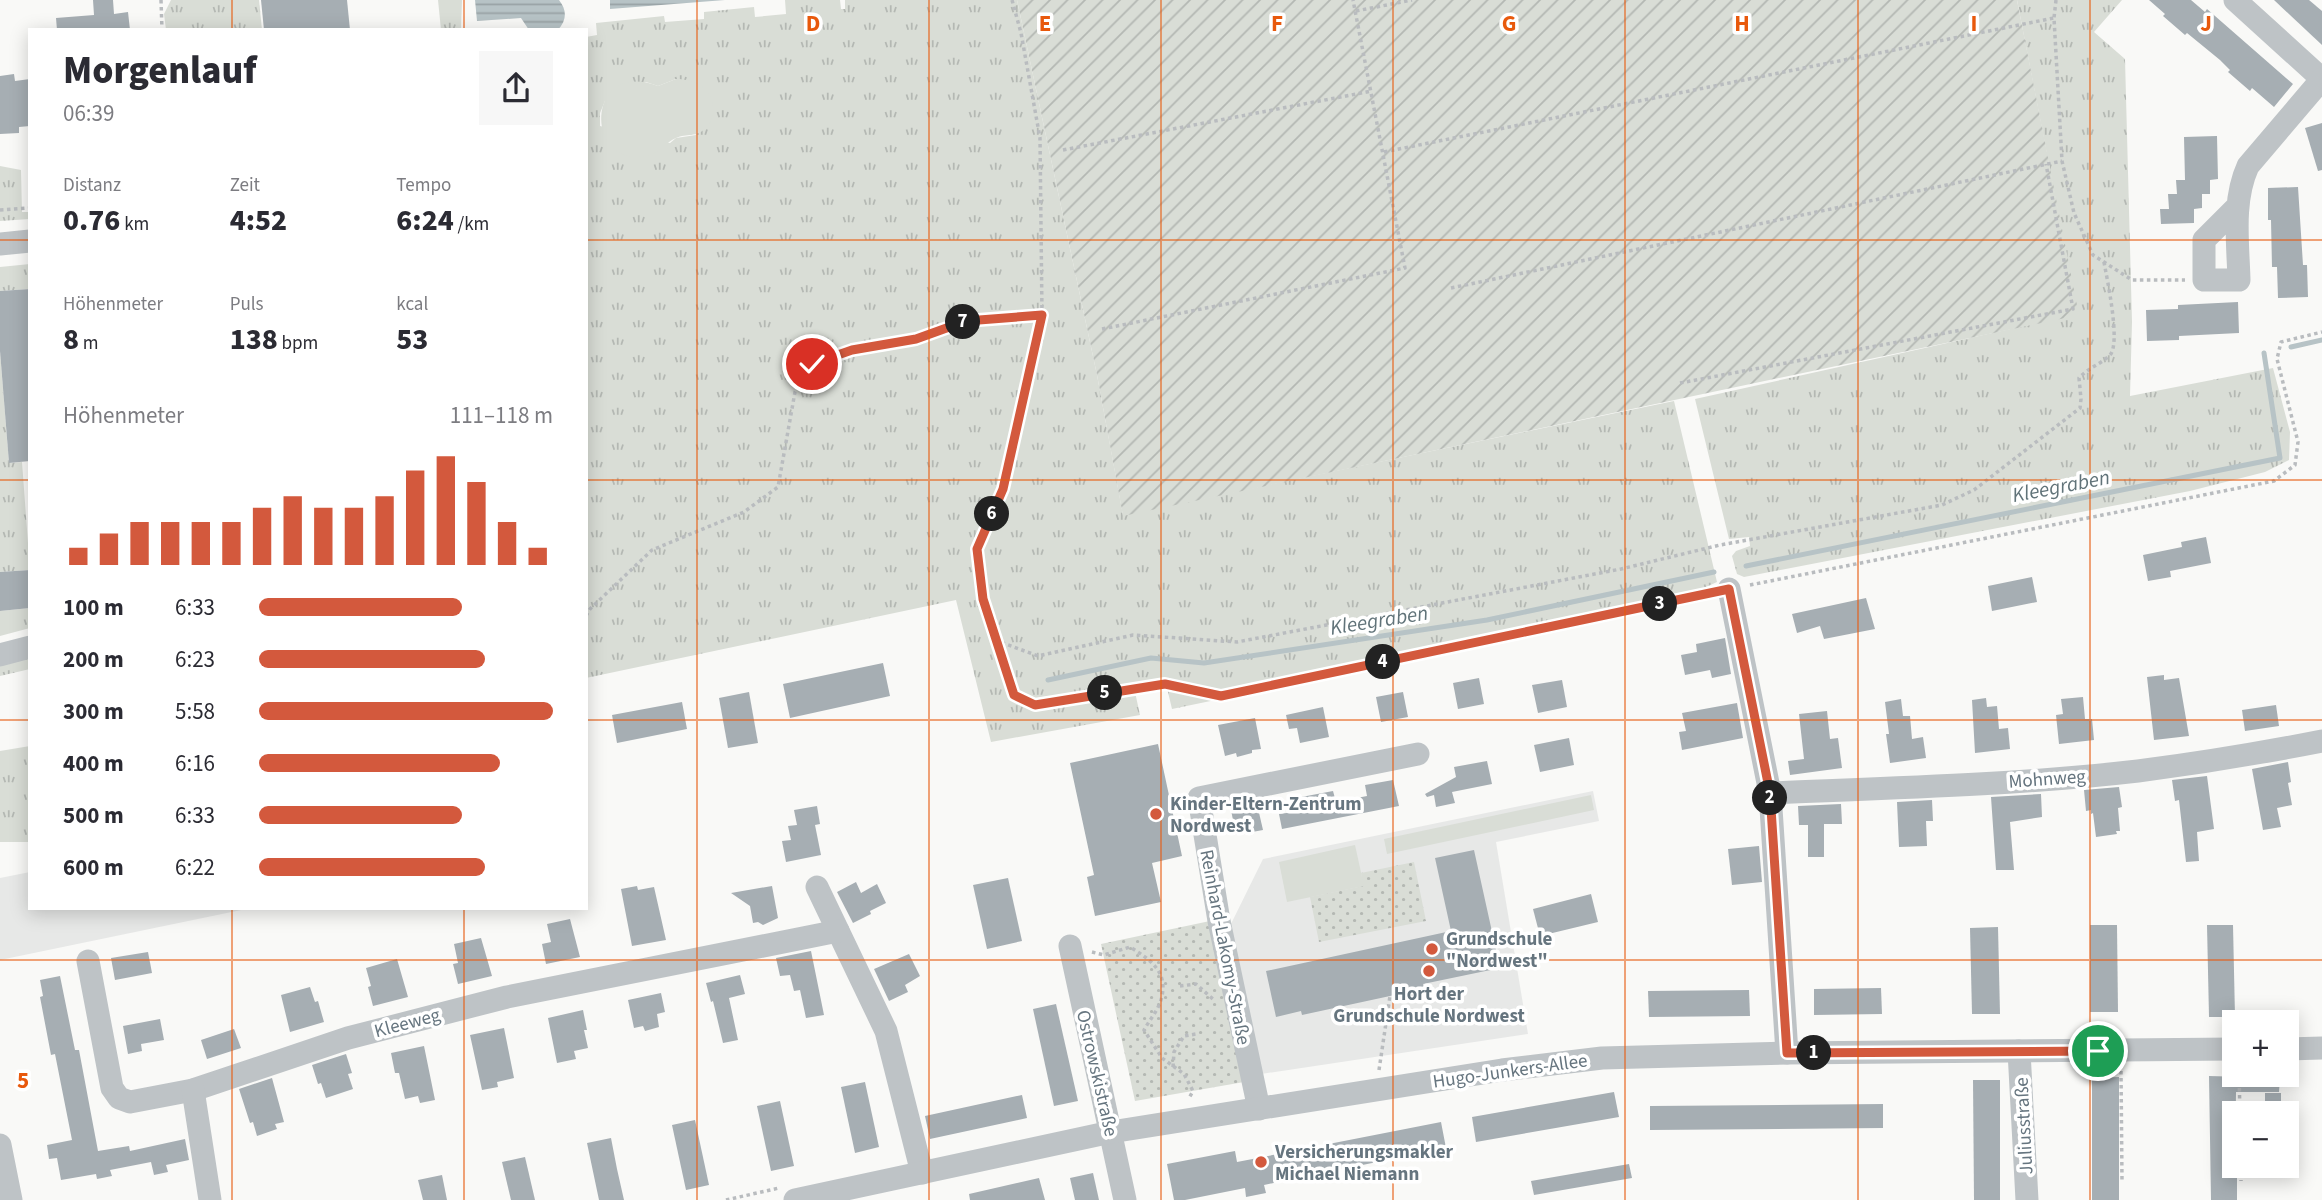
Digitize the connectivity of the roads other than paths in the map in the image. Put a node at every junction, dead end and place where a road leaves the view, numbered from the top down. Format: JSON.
{"nodes":[{"id":1,"x":2235,"y":0,"type":"edge"},
{"id":2,"x":2322,"y":79,"type":"edge"},
{"id":3,"x":2238,"y":206,"type":"junction"},
{"id":4,"x":28,"y":241,"type":"edge"},
{"id":5,"x":0,"y":244,"type":"edge"},
{"id":6,"x":1729,"y":589,"type":"road end"},
{"id":7,"x":28,"y":648,"type":"edge"},
{"id":8,"x":0,"y":655,"type":"edge"},
{"id":9,"x":2322,"y":741,"type":"edge"},
{"id":10,"x":1418,"y":754,"type":"dead end"},
{"id":11,"x":1770,"y":793,"type":"junction"},
{"id":12,"x":817,"y":887,"type":"dead end"},
{"id":13,"x":838,"y":931,"type":"junction"},
{"id":14,"x":1070,"y":946,"type":"road end"},
{"id":15,"x":88,"y":961,"type":"dead end"},
{"id":16,"x":2322,"y":1048,"type":"edge"},
{"id":17,"x":2222,"y":1049,"type":"edge"},
{"id":18,"x":2299,"y":1049,"type":"edge"},
{"id":19,"x":2019,"y":1051,"type":"junction"},
{"id":20,"x":1787,"y":1053,"type":"junction"},
{"id":21,"x":194,"y":1090,"type":"junction"},
{"id":22,"x":1259,"y":1109,"type":"junction"},
{"id":23,"x":1111,"y":1132,"type":"junction"},
{"id":24,"x":0,"y":1145,"type":"edge"},
{"id":25,"x":922,"y":1173,"type":"junction"},
{"id":26,"x":11,"y":1200,"type":"edge"},
{"id":27,"x":210,"y":1200,"type":"edge"},
{"id":28,"x":795,"y":1200,"type":"edge"},
{"id":29,"x":1125,"y":1200,"type":"edge"},
{"id":30,"x":2027,"y":1200,"type":"edge"}],
"edges":[{"from":1,"to":2,"type":"street"},
{"from":2,"to":3,"type":"street"},
{"from":3,"to":3,"type":"street"},
{"from":4,"to":5,"type":"street"},
{"from":6,"to":11,"type":"street"},
{"from":7,"to":8,"type":"street"},
{"from":9,"to":11,"type":"street","name":"Mohnweg"},
{"from":10,"to":22,"type":"street","name":"Reinhard-Lakomy-Straße"},
{"from":11,"to":20,"type":"street"},
{"from":12,"to":13,"type":"street"},
{"from":13,"to":21,"type":"street","name":"Kleeweg"},
{"from":13,"to":25,"type":"street"},
{"from":14,"to":23,"type":"street","name":"Ostrowskistraße"},
{"from":15,"to":21,"type":"street","name":"Kleeweg"},
{"from":16,"to":18,"type":"street"},
{"from":17,"to":19,"type":"street","name":"Hugo-Junkers-Allee"},
{"from":19,"to":20,"type":"street","name":"Hugo-Junkers-Allee"},
{"from":19,"to":30,"type":"street","name":"Juliusstraße"},
{"from":20,"to":22,"type":"street","name":"Hugo-Junkers-Allee"},
{"from":21,"to":27,"type":"street"},
{"from":22,"to":23,"type":"street","name":"Hugo-Junkers-Allee"},
{"from":23,"to":25,"type":"street","name":"Hugo-Junkers-Allee"},
{"from":23,"to":29,"type":"street","name":"Ostrowskistraße"},
{"from":24,"to":26,"type":"street"},
{"from":25,"to":28,"type":"street","name":"Hugo-Junkers-Allee"}]}
